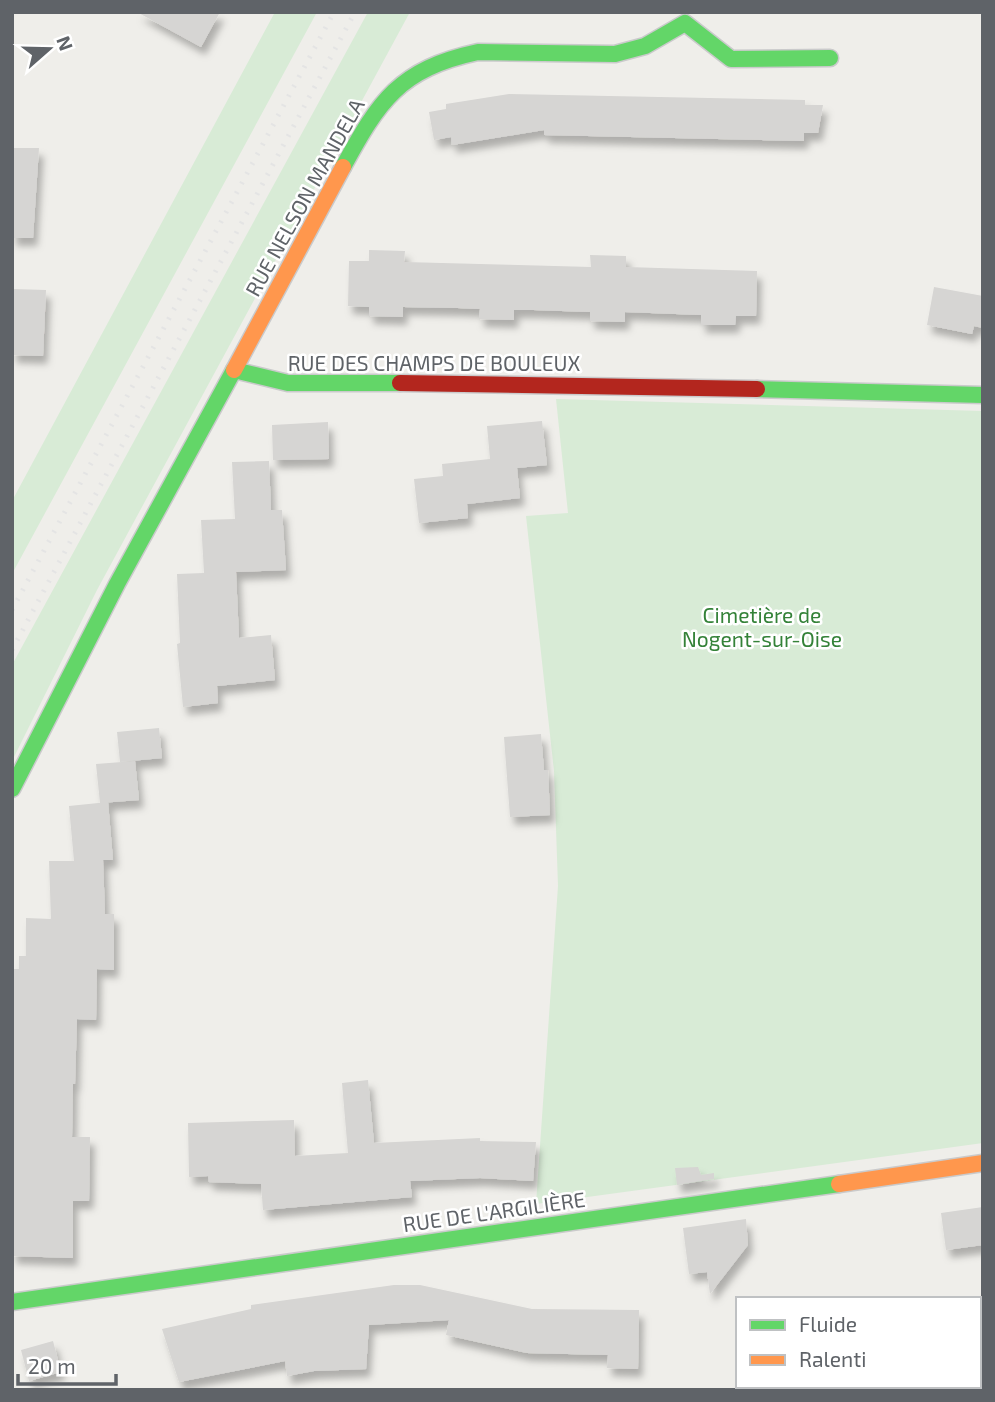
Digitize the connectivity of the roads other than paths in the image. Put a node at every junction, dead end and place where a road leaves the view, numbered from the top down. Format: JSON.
{"nodes":[{"id":1,"x":830,"y":58,"type":"dead end"},
{"id":2,"x":233,"y":370,"type":"junction"},
{"id":3,"x":983,"y":395,"type":"edge"},
{"id":4,"x":12,"y":789,"type":"edge"},
{"id":5,"x":983,"y":1163,"type":"edge"},
{"id":6,"x":12,"y":1302,"type":"edge"}],
"edges":[{"from":1,"to":2,"type":"street","name":"RUE NELSON MANDELA"},
{"from":2,"to":3,"type":"street","name":"RUE DES CHAMPS DE BOULEUX"},
{"from":2,"to":4,"type":"street"},
{"from":5,"to":6,"type":"street","name":"RUE DE L'ARGILIÈRE"}]}
